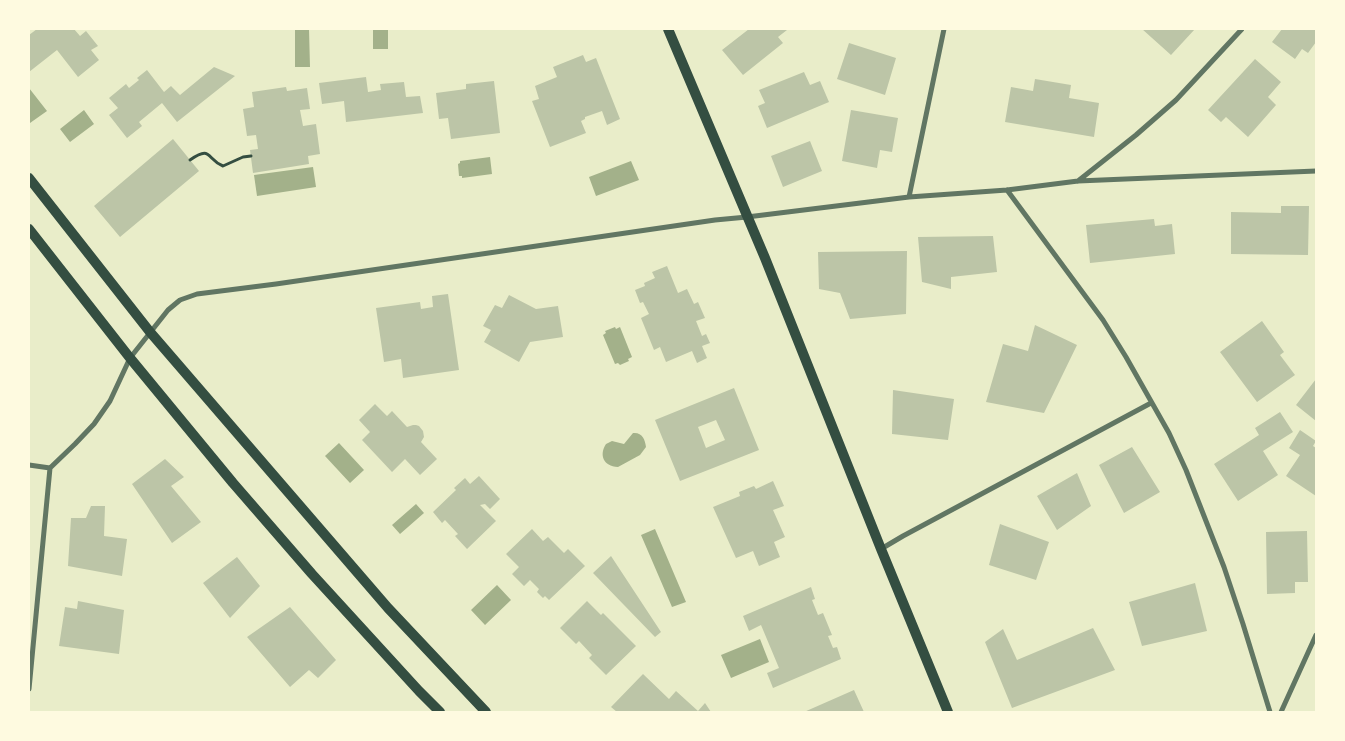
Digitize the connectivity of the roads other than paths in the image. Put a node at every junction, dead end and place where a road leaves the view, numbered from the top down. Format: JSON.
{"nodes":[{"id":1,"x":668,"y":29,"type":"edge"},
{"id":2,"x":944,"y":29,"type":"edge"},
{"id":3,"x":1242,"y":29,"type":"edge"},
{"id":4,"x":1316,"y":171,"type":"edge"},
{"id":5,"x":29,"y":178,"type":"edge"},
{"id":6,"x":1078,"y":182,"type":"junction"},
{"id":7,"x":1007,"y":190,"type":"junction"},
{"id":8,"x":909,"y":197,"type":"junction"},
{"id":9,"x":748,"y":217,"type":"junction"},
{"id":10,"x":29,"y":229,"type":"edge"},
{"id":11,"x":150,"y":332,"type":"junction"},
{"id":12,"x":130,"y":358,"type":"junction"},
{"id":13,"x":1151,"y":403,"type":"junction"},
{"id":14,"x":29,"y":465,"type":"edge"},
{"id":15,"x":50,"y":468,"type":"junction"},
{"id":16,"x":881,"y":549,"type":"junction"},
{"id":17,"x":1316,"y":636,"type":"edge"},
{"id":18,"x":29,"y":689,"type":"edge"},
{"id":19,"x":440,"y":712,"type":"edge"},
{"id":20,"x":486,"y":712,"type":"edge"},
{"id":21,"x":948,"y":712,"type":"edge"},
{"id":22,"x":1270,"y":712,"type":"edge"},
{"id":23,"x":1281,"y":712,"type":"edge"}],
"edges":[{"from":1,"to":9,"type":"main road"},
{"from":2,"to":8,"type":"street"},
{"from":3,"to":6,"type":"street"},
{"from":4,"to":6,"type":"street"},
{"from":5,"to":11,"type":"main road"},
{"from":6,"to":7,"type":"street"},
{"from":7,"to":8,"type":"street"},
{"from":7,"to":13,"type":"street"},
{"from":8,"to":9,"type":"street"},
{"from":9,"to":11,"type":"street"},
{"from":9,"to":16,"type":"main road"},
{"from":10,"to":12,"type":"main road"},
{"from":11,"to":12,"type":"street"},
{"from":11,"to":20,"type":"main road"},
{"from":12,"to":15,"type":"street"},
{"from":12,"to":19,"type":"main road"},
{"from":13,"to":16,"type":"street"},
{"from":13,"to":22,"type":"street"},
{"from":14,"to":15,"type":"street"},
{"from":15,"to":18,"type":"street"},
{"from":16,"to":21,"type":"main road"},
{"from":17,"to":23,"type":"street"}]}
